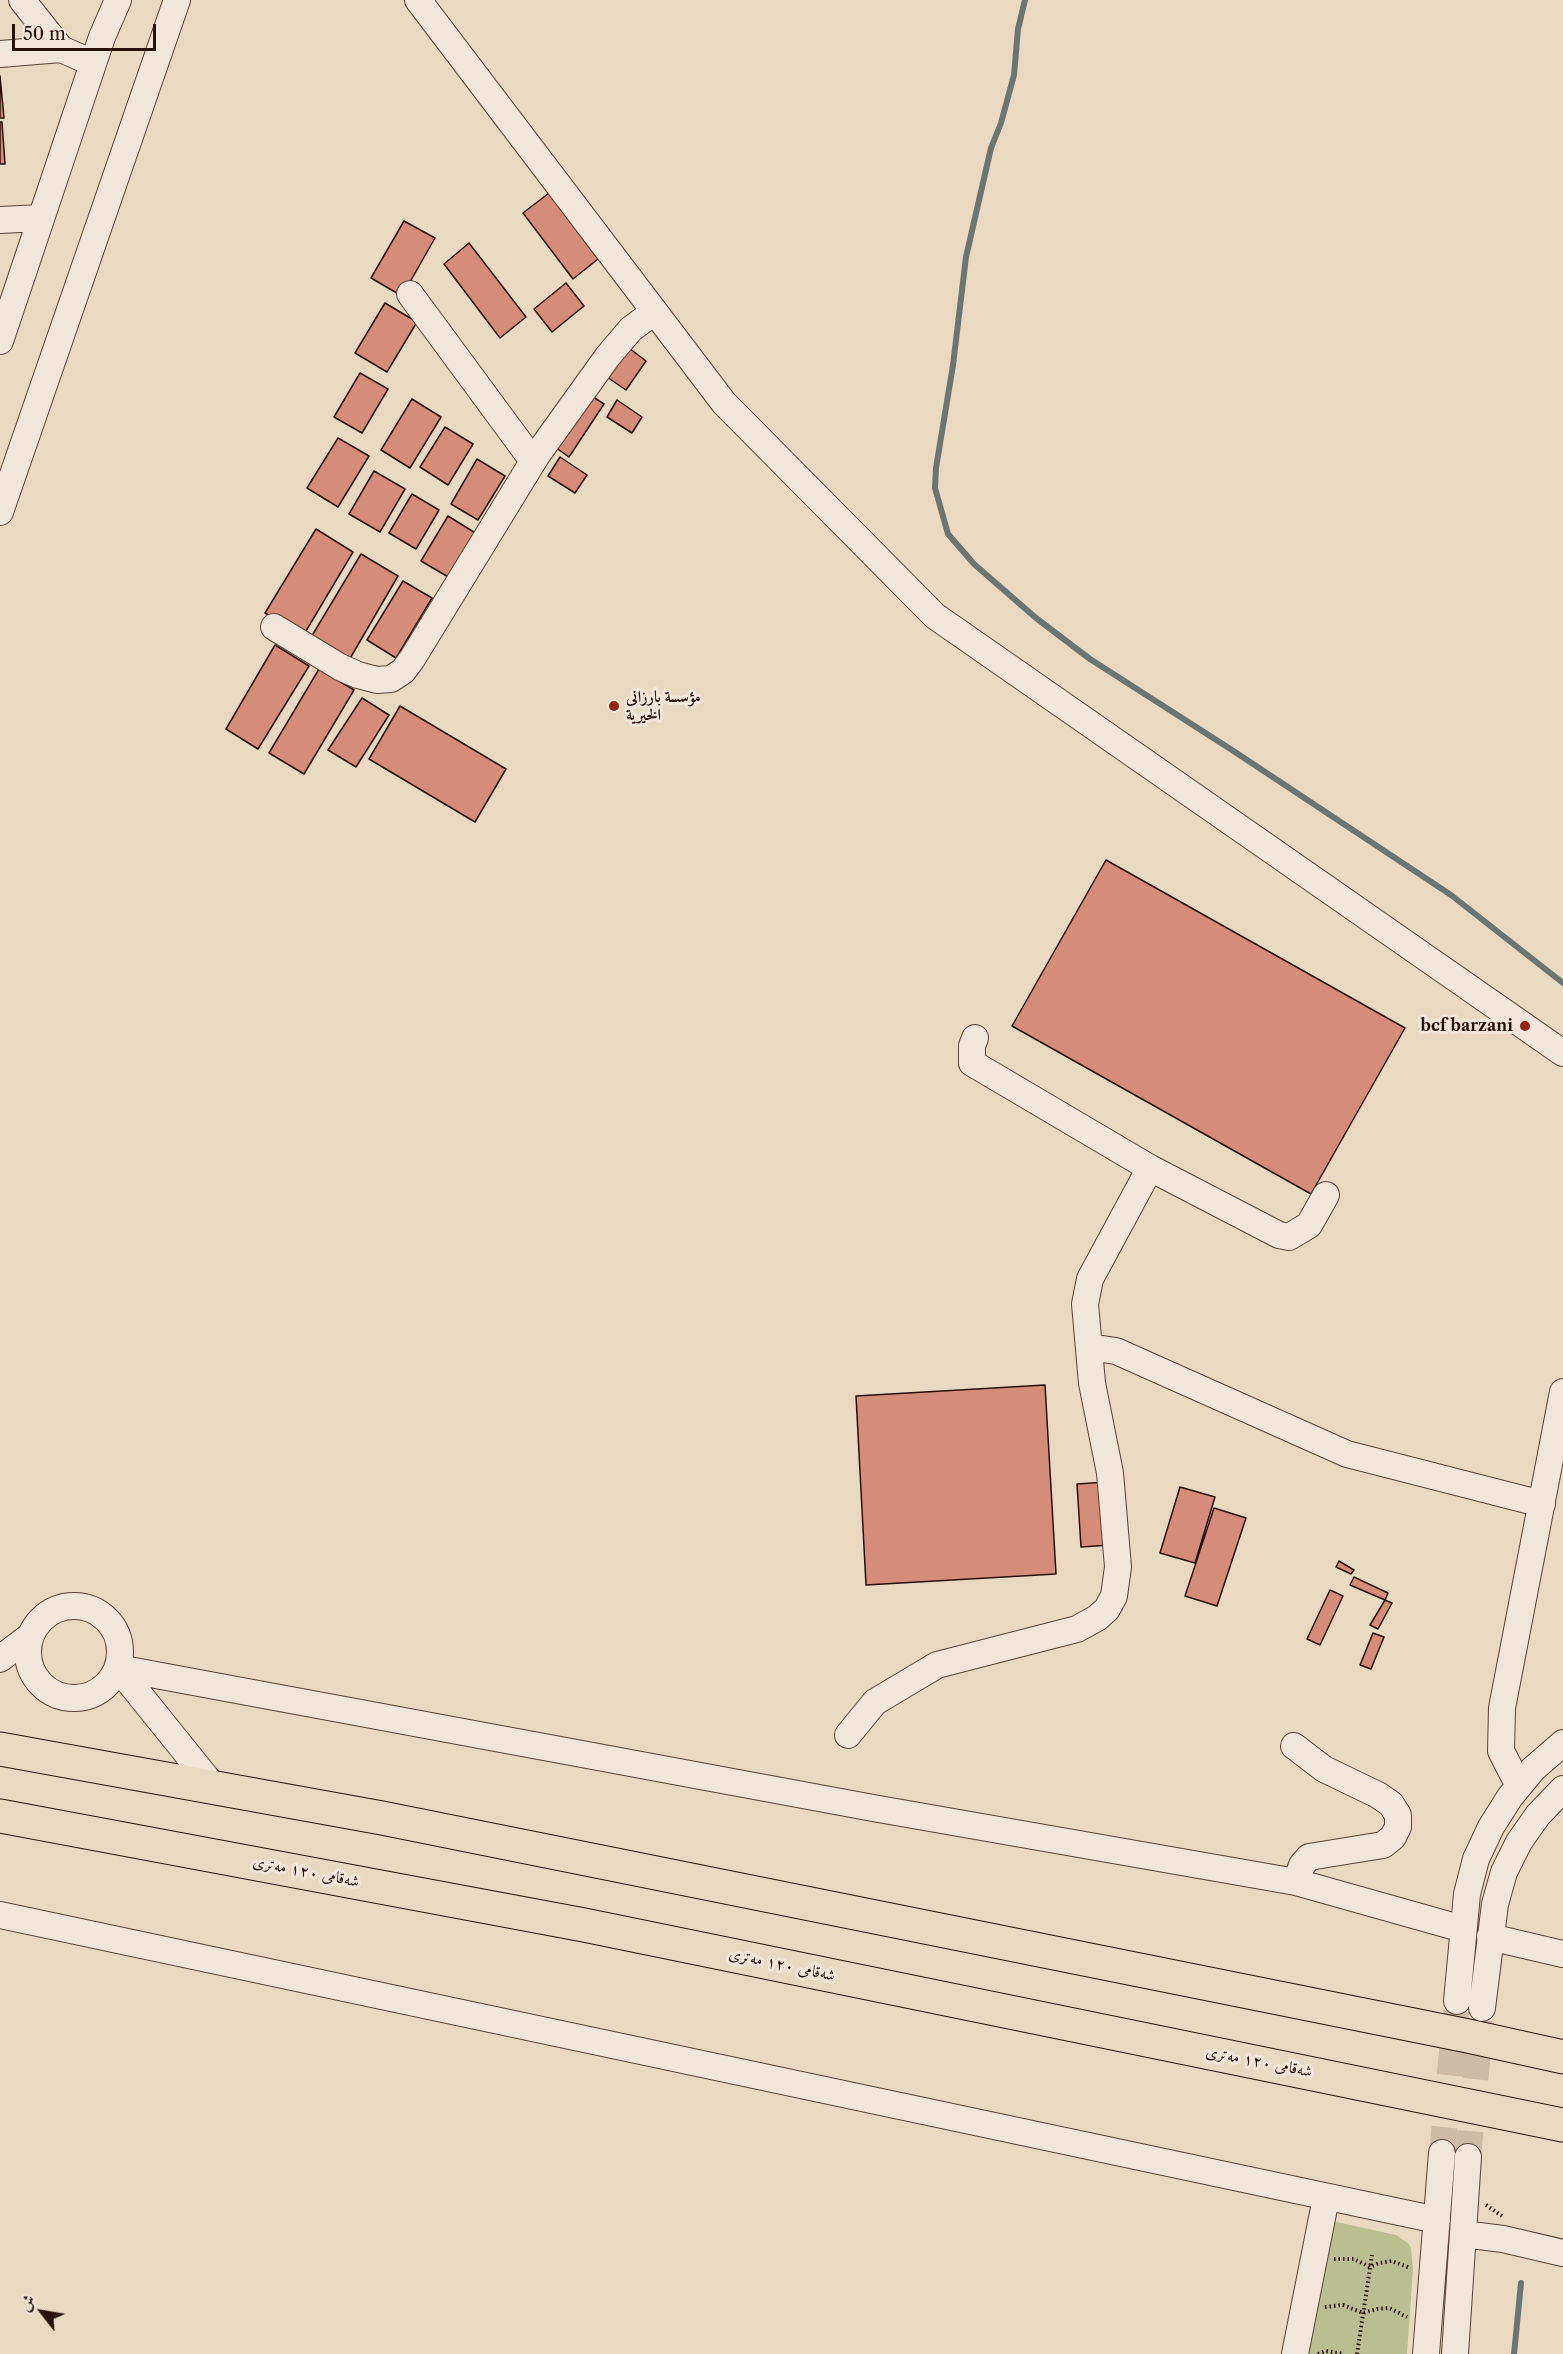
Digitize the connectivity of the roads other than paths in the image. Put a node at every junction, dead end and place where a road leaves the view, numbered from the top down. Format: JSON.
{"nodes":[{"id":1,"x":22,"y":0,"type":"edge"},
{"id":2,"x":118,"y":0,"type":"edge"},
{"id":3,"x":177,"y":0,"type":"edge"},
{"id":4,"x":418,"y":0,"type":"edge"},
{"id":5,"x":61,"y":49,"type":"junction"},
{"id":6,"x":0,"y":54,"type":"edge"},
{"id":7,"x":93,"y":63,"type":"junction"},
{"id":8,"x":41,"y":218,"type":"junction"},
{"id":9,"x":0,"y":220,"type":"edge"},
{"id":10,"x":410,"y":294,"type":"dead end"},
{"id":11,"x":654,"y":312,"type":"junction"},
{"id":12,"x":0,"y":341,"type":"edge"},
{"id":13,"x":533,"y":461,"type":"junction"},
{"id":14,"x":0,"y":512,"type":"edge"},
{"id":15,"x":274,"y":627,"type":"dead end"},
{"id":16,"x":975,"y":1038,"type":"dead end"},
{"id":17,"x":1563,"y":1053,"type":"edge"},
{"id":18,"x":1150,"y":1168,"type":"junction"},
{"id":19,"x":1326,"y":1195,"type":"dead end"},
{"id":20,"x":1089,"y":1347,"type":"junction"},
{"id":21,"x":1563,"y":1392,"type":"edge"},
{"id":22,"x":1542,"y":1504,"type":"junction"},
{"id":23,"x":13,"y":1651,"type":"edge"},
{"id":24,"x":118,"y":1668,"type":"junction"},
{"id":25,"x":848,"y":1735,"type":"dead end"},
{"id":26,"x":1563,"y":1743,"type":"edge"},
{"id":27,"x":1294,"y":1746,"type":"dead end"},
{"id":28,"x":0,"y":1749,"type":"edge"},
{"id":29,"x":213,"y":1786,"type":"junction"},
{"id":30,"x":1519,"y":1786,"type":"junction"},
{"id":31,"x":1563,"y":1789,"type":"edge"},
{"id":32,"x":0,"y":1816,"type":"edge"},
{"id":33,"x":1296,"y":1882,"type":"junction"},
{"id":34,"x":0,"y":1915,"type":"edge"},
{"id":35,"x":1463,"y":1929,"type":"junction"},
{"id":36,"x":1490,"y":1937,"type":"junction"},
{"id":37,"x":1563,"y":1954,"type":"edge"},
{"id":38,"x":1457,"y":2001,"type":"tunnel mouth"},
{"id":39,"x":1482,"y":2008,"type":"tunnel mouth"},
{"id":40,"x":1563,"y":2057,"type":"edge"},
{"id":41,"x":1563,"y":2125,"type":"edge"},
{"id":42,"x":1442,"y":2153,"type":"tunnel mouth"},
{"id":43,"x":1468,"y":2157,"type":"tunnel mouth"},
{"id":44,"x":1326,"y":2198,"type":"junction"},
{"id":45,"x":1437,"y":2220,"type":"junction"},
{"id":46,"x":1463,"y":2234,"type":"junction"},
{"id":47,"x":1563,"y":2253,"type":"edge"},
{"id":48,"x":1295,"y":2354,"type":"edge"},
{"id":49,"x":1426,"y":2354,"type":"edge"},
{"id":50,"x":1455,"y":2354,"type":"edge"}],
"edges":[{"from":1,"to":5,"type":"street"},
{"from":2,"to":7,"type":"street"},
{"from":3,"to":14,"type":"street"},
{"from":4,"to":11,"type":"street"},
{"from":5,"to":6,"type":"street"},
{"from":5,"to":7,"type":"street"},
{"from":7,"to":8,"type":"street"},
{"from":8,"to":9,"type":"street"},
{"from":8,"to":12,"type":"street"},
{"from":10,"to":13,"type":"street"},
{"from":11,"to":13,"type":"street"},
{"from":11,"to":17,"type":"street"},
{"from":13,"to":15,"type":"street"},
{"from":16,"to":18,"type":"street"},
{"from":18,"to":19,"type":"street"},
{"from":18,"to":20,"type":"street"},
{"from":20,"to":22,"type":"street"},
{"from":20,"to":25,"type":"street"},
{"from":21,"to":22,"type":"street"},
{"from":22,"to":30,"type":"street"},
{"from":23,"to":24,"type":"street"},
{"from":23,"to":24,"type":"street"},
{"from":24,"to":29,"type":"street"},
{"from":24,"to":33,"type":"street"},
{"from":26,"to":30,"type":"street"},
{"from":27,"to":33,"type":"street"},
{"from":28,"to":29,"type":"highway"},
{"from":29,"to":40,"type":"highway"},
{"from":30,"to":35,"type":"street"},
{"from":31,"to":36,"type":"street"},
{"from":32,"to":41,"type":"highway","name":"شەقامی ١٢٠ مەتری"},
{"from":33,"to":35,"type":"street"},
{"from":34,"to":44,"type":"street"},
{"from":35,"to":38,"type":"street"},
{"from":36,"to":37,"type":"street"},
{"from":36,"to":39,"type":"street"},
{"from":42,"to":45,"type":"street"},
{"from":43,"to":46,"type":"street"},
{"from":44,"to":45,"type":"street"},
{"from":44,"to":48,"type":"street"},
{"from":45,"to":49,"type":"street"},
{"from":46,"to":47,"type":"street"},
{"from":46,"to":50,"type":"street"}]}
